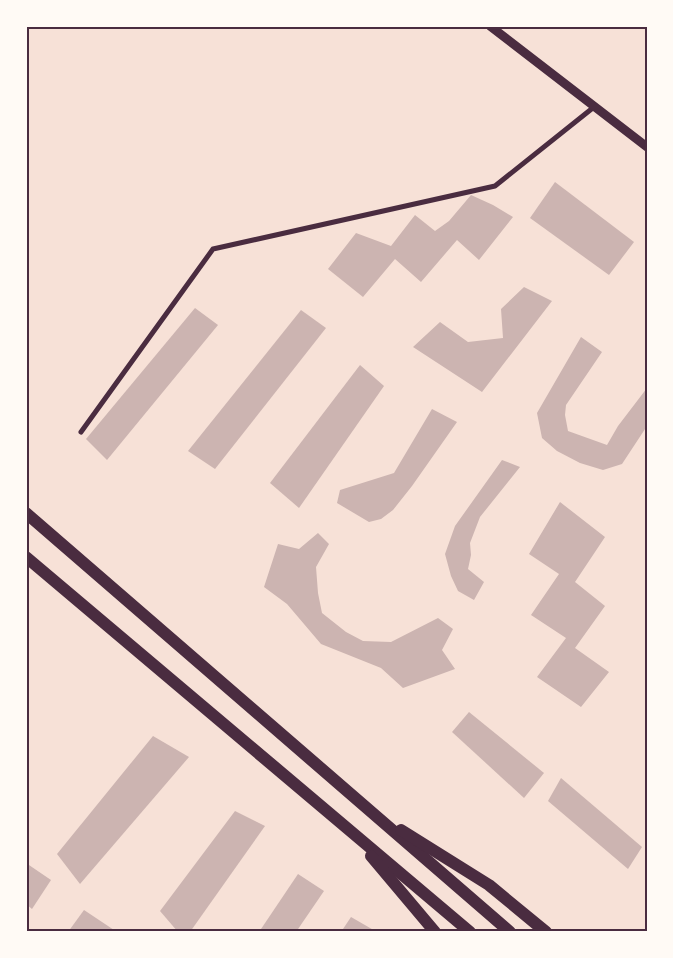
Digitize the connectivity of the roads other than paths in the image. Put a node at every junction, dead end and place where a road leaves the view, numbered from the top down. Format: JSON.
{"nodes":[{"id":1,"x":490,"y":26,"type":"edge"},
{"id":2,"x":594,"y":107,"type":"junction"},
{"id":3,"x":647,"y":148,"type":"edge"},
{"id":4,"x":81,"y":432,"type":"dead end"},
{"id":5,"x":26,"y":513,"type":"edge"},
{"id":6,"x":26,"y":557,"type":"edge"},
{"id":7,"x":368,"y":809,"type":"junction"},
{"id":8,"x":348,"y":829,"type":"junction"},
{"id":9,"x":508,"y":930,"type":"edge"},
{"id":10,"x":435,"y":932,"type":"edge"},
{"id":11,"x":470,"y":932,"type":"edge"},
{"id":12,"x":546,"y":932,"type":"edge"}],
"edges":[{"from":1,"to":2,"type":"street"},
{"from":2,"to":3,"type":"street"},
{"from":2,"to":4,"type":"street"},
{"from":5,"to":7,"type":"main road"},
{"from":6,"to":8,"type":"main road"},
{"from":7,"to":9,"type":"main road"},
{"from":7,"to":12,"type":"main road"},
{"from":8,"to":10,"type":"main road"},
{"from":8,"to":11,"type":"main road"}]}
